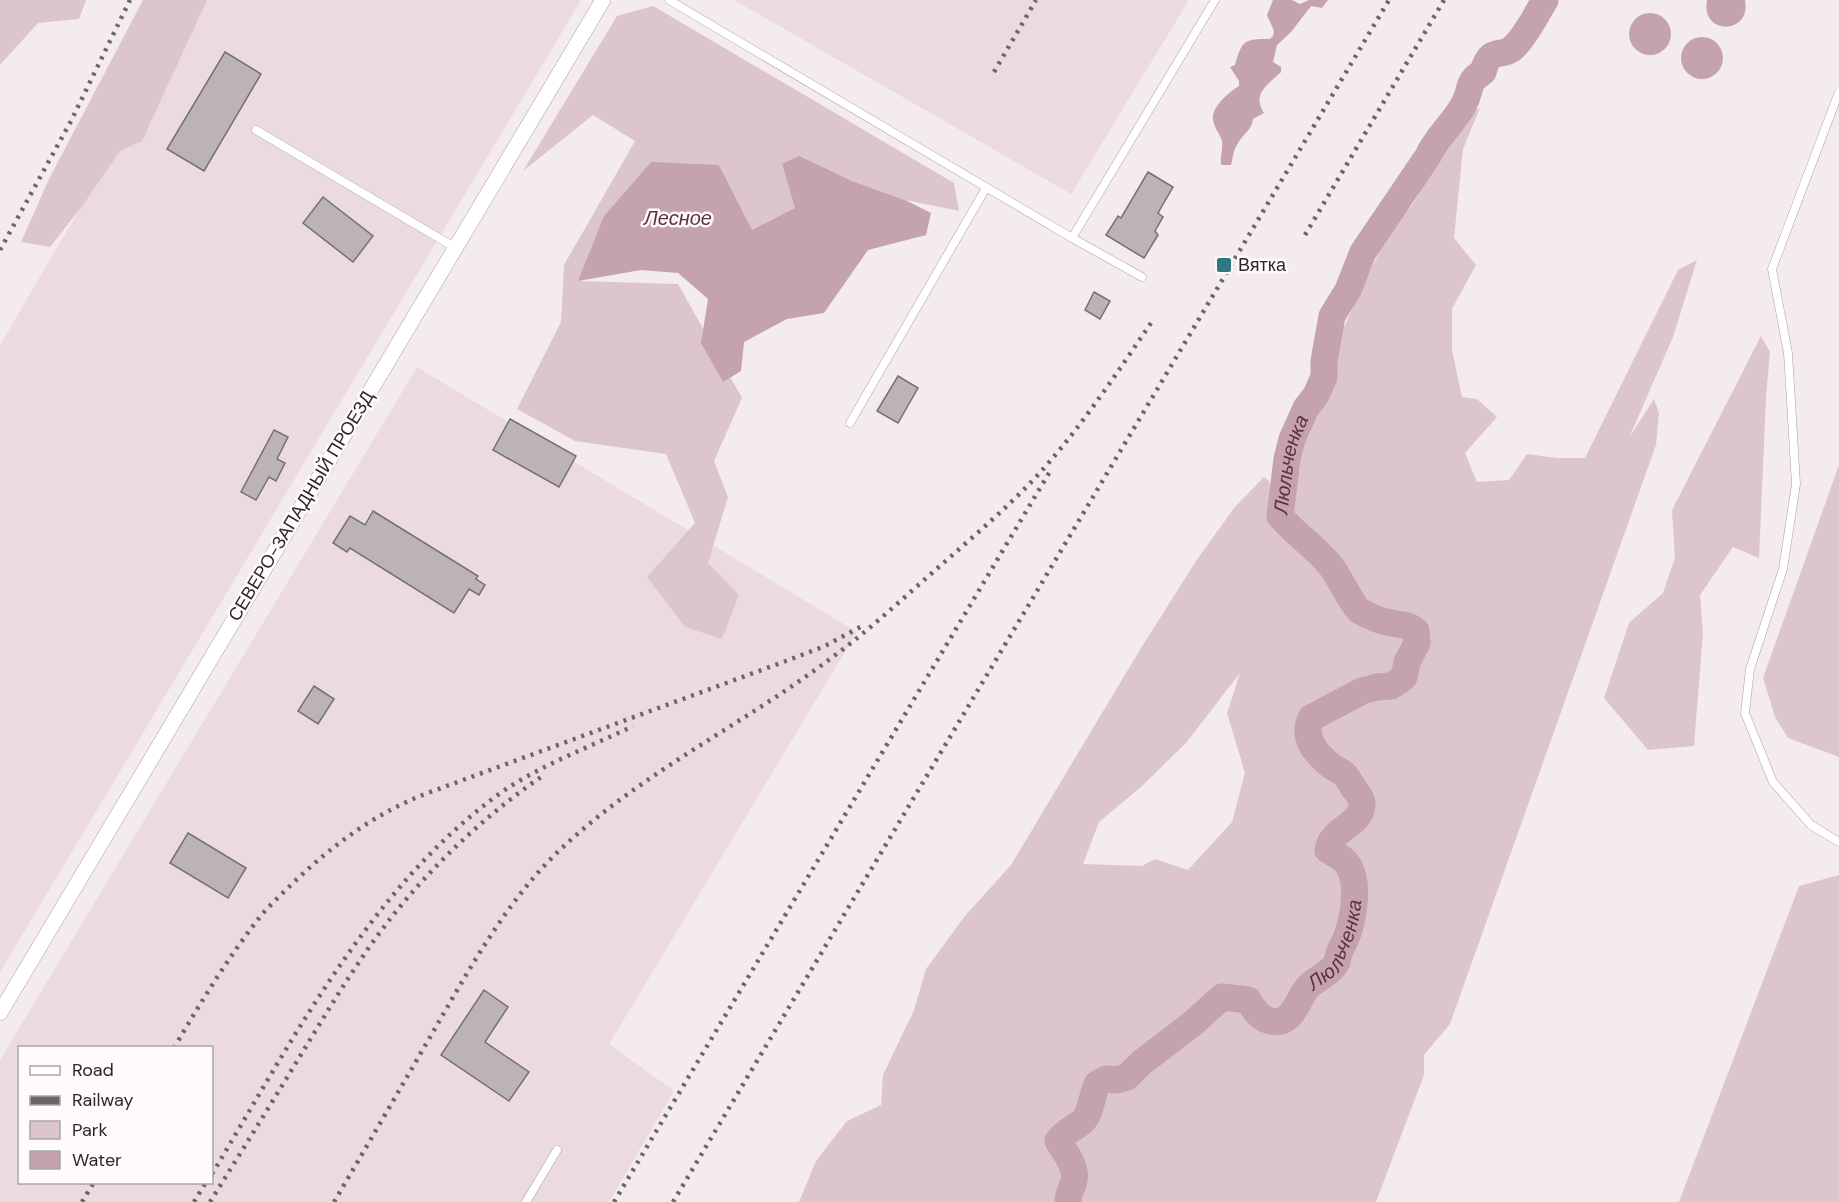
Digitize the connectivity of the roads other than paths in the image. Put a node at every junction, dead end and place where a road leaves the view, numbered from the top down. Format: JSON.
{"nodes":[{"id":1,"x":603,"y":0,"type":"edge"},
{"id":2,"x":669,"y":0,"type":"edge"},
{"id":3,"x":1215,"y":0,"type":"edge"},
{"id":4,"x":1839,"y":92,"type":"edge"},
{"id":5,"x":256,"y":130,"type":"dead end"},
{"id":6,"x":986,"y":188,"type":"junction"},
{"id":7,"x":1072,"y":238,"type":"junction"},
{"id":8,"x":454,"y":247,"type":"junction"},
{"id":9,"x":1142,"y":277,"type":"dead end"},
{"id":10,"x":850,"y":423,"type":"dead end"},
{"id":11,"x":1839,"y":842,"type":"edge"},
{"id":12,"x":0,"y":1013,"type":"edge"},
{"id":13,"x":556,"y":1150,"type":"dead end"},
{"id":14,"x":526,"y":1202,"type":"edge"}],
"edges":[{"from":1,"to":8,"type":"street","name":"СЕВЕРО-ЗАПАДНЫЙ ПРОЕЗД"},
{"from":2,"to":6,"type":"lane"},
{"from":3,"to":7,"type":"lane"},
{"from":4,"to":11,"type":"lane"},
{"from":5,"to":8,"type":"lane"},
{"from":6,"to":7,"type":"lane"},
{"from":6,"to":10,"type":"lane"},
{"from":7,"to":9,"type":"lane"},
{"from":8,"to":12,"type":"street","name":"СЕВЕРО-ЗАПАДНЫЙ ПРОЕЗД"},
{"from":13,"to":14,"type":"lane"}]}
